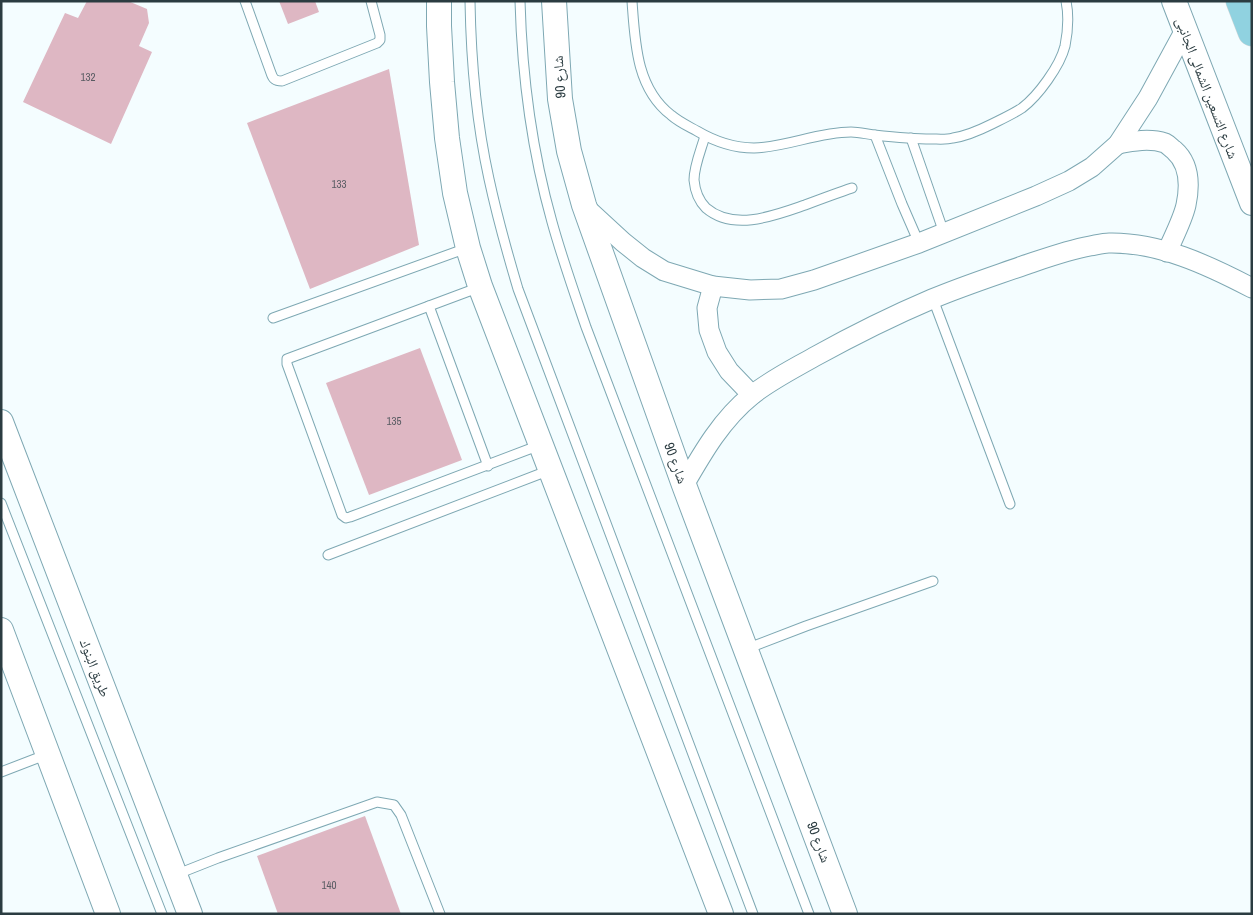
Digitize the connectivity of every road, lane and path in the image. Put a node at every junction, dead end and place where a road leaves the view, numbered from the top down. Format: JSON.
{"nodes":[{"id":1,"x":244,"y":1,"type":"edge"},
{"id":2,"x":371,"y":1,"type":"edge"},
{"id":3,"x":439,"y":1,"type":"edge"},
{"id":4,"x":470,"y":1,"type":"edge"},
{"id":5,"x":520,"y":1,"type":"edge"},
{"id":6,"x":554,"y":1,"type":"edge"},
{"id":7,"x":632,"y":1,"type":"edge"},
{"id":8,"x":1066,"y":1,"type":"edge"},
{"id":9,"x":1174,"y":1,"type":"edge"},
{"id":10,"x":1240,"y":1,"type":"edge"},
{"id":11,"x":1185,"y":30,"type":"junction"},
{"id":12,"x":1252,"y":32,"type":"edge"},
{"id":13,"x":875,"y":135,"type":"junction"},
{"id":14,"x":705,"y":136,"type":"junction"},
{"id":15,"x":911,"y":138,"type":"junction"},
{"id":16,"x":1118,"y":144,"type":"junction"},
{"id":17,"x":852,"y":188,"type":"dead end"},
{"id":18,"x":1252,"y":203,"type":"edge"},
{"id":19,"x":584,"y":205,"type":"junction"},
{"id":20,"x":944,"y":233,"type":"junction"},
{"id":21,"x":919,"y":243,"type":"junction"},
{"id":22,"x":468,"y":248,"type":"junction"},
{"id":23,"x":1167,"y":252,"type":"junction"},
{"id":24,"x":480,"y":286,"type":"junction"},
{"id":25,"x":713,"y":286,"type":"junction"},
{"id":26,"x":1252,"y":288,"type":"edge"},
{"id":27,"x":933,"y":298,"type":"junction"},
{"id":28,"x":429,"y":306,"type":"junction"},
{"id":29,"x":273,"y":318,"type":"dead end"},
{"id":30,"x":752,"y":395,"type":"junction"},
{"id":31,"x":1,"y":422,"type":"edge"},
{"id":32,"x":541,"y":445,"type":"junction"},
{"id":33,"x":488,"y":466,"type":"junction"},
{"id":34,"x":550,"y":470,"type":"junction"},
{"id":35,"x":684,"y":485,"type":"junction"},
{"id":36,"x":1,"y":503,"type":"edge"},
{"id":37,"x":1010,"y":504,"type":"dead end"},
{"id":38,"x":328,"y":555,"type":"dead end"},
{"id":39,"x":934,"y":581,"type":"dead end"},
{"id":40,"x":1,"y":630,"type":"edge"},
{"id":41,"x":746,"y":649,"type":"junction"},
{"id":42,"x":49,"y":753,"type":"junction"},
{"id":43,"x":1,"y":772,"type":"edge"},
{"id":44,"x":175,"y":875,"type":"junction"},
{"id":45,"x":108,"y":914,"type":"edge"},
{"id":46,"x":162,"y":914,"type":"edge"},
{"id":47,"x":190,"y":914,"type":"edge"},
{"id":48,"x":440,"y":914,"type":"edge"},
{"id":49,"x":721,"y":914,"type":"edge"},
{"id":50,"x":754,"y":914,"type":"edge"},
{"id":51,"x":809,"y":914,"type":"edge"},
{"id":52,"x":845,"y":914,"type":"edge"}],
"edges":[{"from":1,"to":2,"type":"lane"},
{"from":3,"to":22,"type":"street"},
{"from":4,"to":50,"type":"lane"},
{"from":5,"to":51,"type":"lane"},
{"from":6,"to":19,"type":"street","name":"شارع 90"},
{"from":7,"to":14,"type":"lane"},
{"from":8,"to":15,"type":"lane"},
{"from":9,"to":11,"type":"street","name":"شارع التسعين الشمالى الجانبى"},
{"from":10,"to":12,"type":"main road"},
{"from":11,"to":16,"type":"street"},
{"from":11,"to":18,"type":"street","name":"شارع التسعين الشمالى الجانبى"},
{"from":13,"to":14,"type":"lane"},
{"from":13,"to":15,"type":"lane"},
{"from":13,"to":21,"type":"lane"},
{"from":14,"to":17,"type":"lane"},
{"from":15,"to":20,"type":"lane"},
{"from":16,"to":20,"type":"street"},
{"from":16,"to":23,"type":"street"},
{"from":19,"to":25,"type":"street"},
{"from":19,"to":35,"type":"street","name":"شارع 90"},
{"from":20,"to":21,"type":"street"},
{"from":21,"to":25,"type":"street"},
{"from":22,"to":24,"type":"street"},
{"from":22,"to":29,"type":"lane"},
{"from":23,"to":26,"type":"street"},
{"from":23,"to":27,"type":"street"},
{"from":24,"to":28,"type":"lane"},
{"from":24,"to":32,"type":"street"},
{"from":25,"to":30,"type":"street"},
{"from":27,"to":30,"type":"street"},
{"from":27,"to":37,"type":"lane"},
{"from":28,"to":33,"type":"lane"},
{"from":28,"to":33,"type":"lane"},
{"from":30,"to":35,"type":"street"},
{"from":31,"to":44,"type":"street","name":"طريق البنوك"},
{"from":32,"to":33,"type":"lane"},
{"from":32,"to":34,"type":"street"},
{"from":34,"to":38,"type":"lane"},
{"from":34,"to":49,"type":"street"},
{"from":35,"to":41,"type":"street","name":"شارع 90"},
{"from":36,"to":46,"type":"lane"},
{"from":39,"to":41,"type":"lane"},
{"from":40,"to":42,"type":"street"},
{"from":41,"to":52,"type":"street","name":"شارع 90"},
{"from":42,"to":43,"type":"lane"},
{"from":42,"to":45,"type":"street"},
{"from":44,"to":47,"type":"street","name":"طريق البنوك"},
{"from":44,"to":48,"type":"lane"}]}
